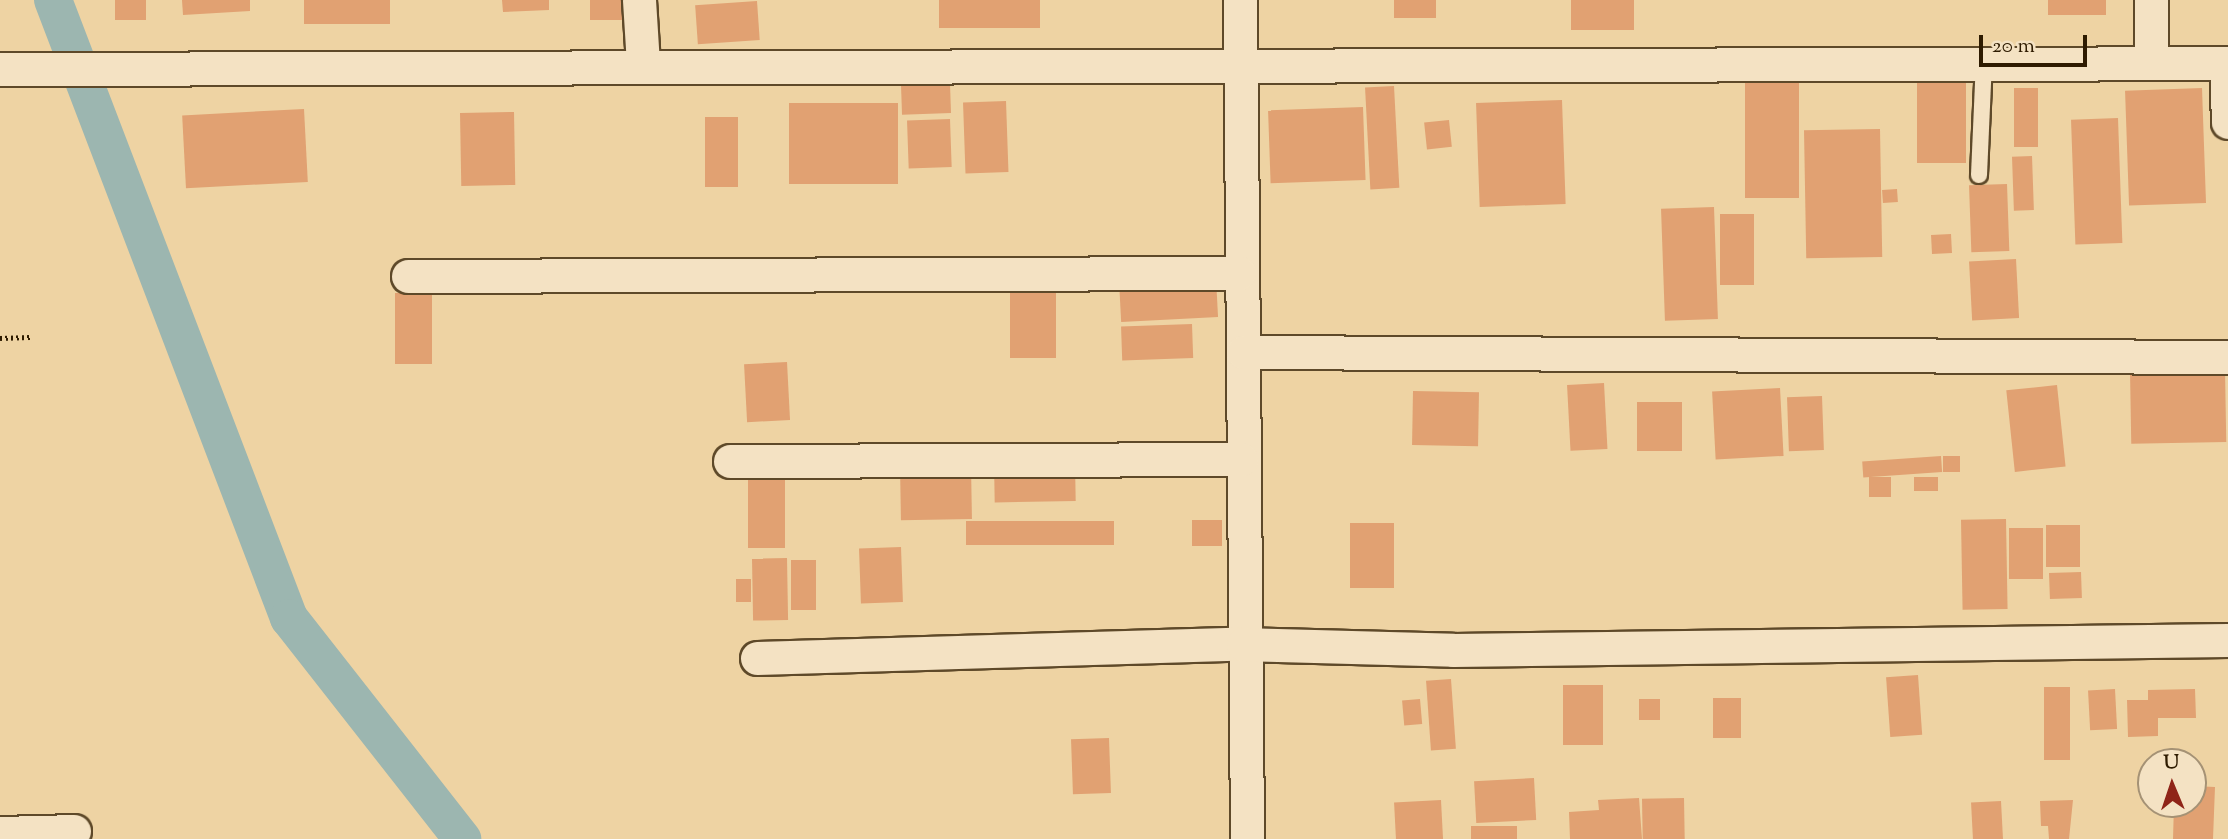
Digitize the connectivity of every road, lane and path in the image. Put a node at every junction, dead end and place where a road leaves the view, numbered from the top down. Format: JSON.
{"nodes":[{"id":1,"x":639,"y":0,"type":"edge"},
{"id":2,"x":1240,"y":0,"type":"edge"},
{"id":3,"x":2151,"y":0,"type":"edge"},
{"id":4,"x":1241,"y":62,"type":"junction"},
{"id":5,"x":1984,"y":62,"type":"junction"},
{"id":6,"x":2151,"y":62,"type":"junction"},
{"id":7,"x":643,"y":63,"type":"junction"},
{"id":8,"x":2227,"y":63,"type":"edge"},
{"id":9,"x":15,"y":69,"type":"edge"},
{"id":10,"x":2228,"y":122,"type":"edge"},
{"id":11,"x":1979,"y":175,"type":"dead end"},
{"id":12,"x":1239,"y":274,"type":"junction"},
{"id":13,"x":408,"y":276,"type":"dead end"},
{"id":14,"x":30,"y":337,"type":"dead end"},
{"id":15,"x":0,"y":338,"type":"edge"},
{"id":16,"x":1242,"y":352,"type":"junction"},
{"id":17,"x":2228,"y":357,"type":"edge"},
{"id":18,"x":1241,"y":458,"type":"junction"},
{"id":19,"x":730,"y":461,"type":"dead end"},
{"id":20,"x":2228,"y":640,"type":"edge"},
{"id":21,"x":1243,"y":644,"type":"junction"},
{"id":22,"x":757,"y":658,"type":"dead end"},
{"id":23,"x":74,"y":831,"type":"dead end"},
{"id":24,"x":0,"y":833,"type":"edge"},
{"id":25,"x":1247,"y":839,"type":"edge"}],
"edges":[{"from":1,"to":7,"type":"street"},
{"from":2,"to":4,"type":"street"},
{"from":3,"to":6,"type":"street"},
{"from":4,"to":5,"type":"street"},
{"from":4,"to":7,"type":"street"},
{"from":4,"to":12,"type":"street"},
{"from":5,"to":6,"type":"street"},
{"from":5,"to":11,"type":"lane"},
{"from":6,"to":8,"type":"street"},
{"from":7,"to":9,"type":"street"},
{"from":8,"to":10,"type":"street"},
{"from":12,"to":13,"type":"street"},
{"from":12,"to":16,"type":"street"},
{"from":14,"to":15,"type":"path"},
{"from":16,"to":17,"type":"street"},
{"from":16,"to":18,"type":"street"},
{"from":18,"to":19,"type":"street"},
{"from":18,"to":21,"type":"street"},
{"from":20,"to":21,"type":"street"},
{"from":21,"to":22,"type":"street"},
{"from":21,"to":25,"type":"street"},
{"from":23,"to":24,"type":"street"}]}
